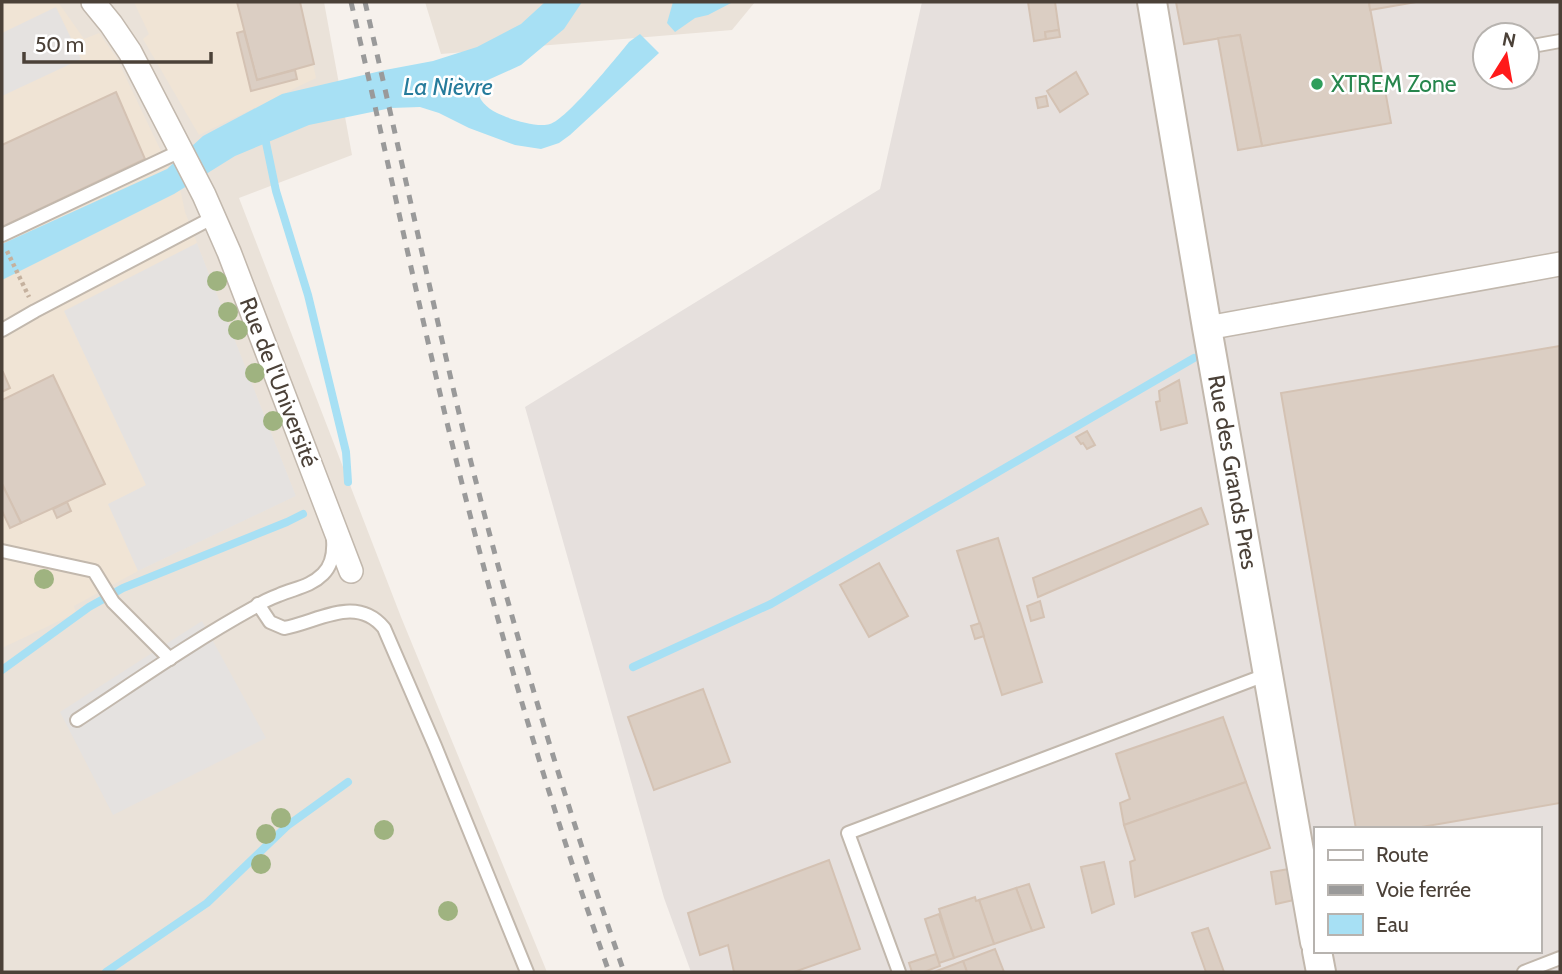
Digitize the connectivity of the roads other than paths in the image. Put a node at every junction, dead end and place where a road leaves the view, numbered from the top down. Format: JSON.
{"nodes":[{"id":1,"x":93,"y":2,"type":"edge"},
{"id":2,"x":1152,"y":2,"type":"edge"},
{"id":3,"x":1560,"y":41,"type":"edge"},
{"id":4,"x":1541,"y":44,"type":"edge"},
{"id":5,"x":175,"y":145,"type":"junction"},
{"id":6,"x":214,"y":217,"type":"junction"},
{"id":7,"x":2,"y":235,"type":"edge"},
{"id":8,"x":1560,"y":264,"type":"edge"},
{"id":9,"x":1207,"y":328,"type":"junction"},
{"id":10,"x":2,"y":330,"type":"edge"},
{"id":11,"x":333,"y":524,"type":"junction"},
{"id":12,"x":2,"y":551,"type":"edge"},
{"id":13,"x":351,"y":571,"type":"dead end"},
{"id":14,"x":258,"y":604,"type":"junction"},
{"id":15,"x":170,"y":659,"type":"junction"},
{"id":16,"x":1268,"y":674,"type":"junction"},
{"id":17,"x":77,"y":720,"type":"dead end"},
{"id":18,"x":1314,"y":937,"type":"edge"},
{"id":19,"x":1317,"y":953,"type":"edge"},
{"id":20,"x":1560,"y":958,"type":"edge"},
{"id":21,"x":527,"y":972,"type":"edge"},
{"id":22,"x":899,"y":972,"type":"edge"},
{"id":23,"x":1321,"y":972,"type":"edge"},
{"id":24,"x":1524,"y":972,"type":"edge"}],
"edges":[{"from":1,"to":5,"type":"street"},
{"from":2,"to":9,"type":"street","name":"Rue des Grands Pres"},
{"from":3,"to":4,"type":"lane"},
{"from":5,"to":6,"type":"street","name":"Rue de l'Université"},
{"from":5,"to":7,"type":"lane"},
{"from":6,"to":10,"type":"lane"},
{"from":6,"to":11,"type":"street","name":"Rue de l'Université"},
{"from":8,"to":9,"type":"street"},
{"from":9,"to":16,"type":"street","name":"Rue des Grands Pres"},
{"from":11,"to":13,"type":"street","name":"Rue de l'Université"},
{"from":11,"to":14,"type":"lane"},
{"from":12,"to":15,"type":"lane"},
{"from":14,"to":15,"type":"lane"},
{"from":14,"to":21,"type":"lane"},
{"from":15,"to":17,"type":"lane"},
{"from":16,"to":18,"type":"street","name":"Rue des Grands Pres"},
{"from":16,"to":22,"type":"lane"},
{"from":19,"to":23,"type":"street"},
{"from":20,"to":24,"type":"lane"}]}
